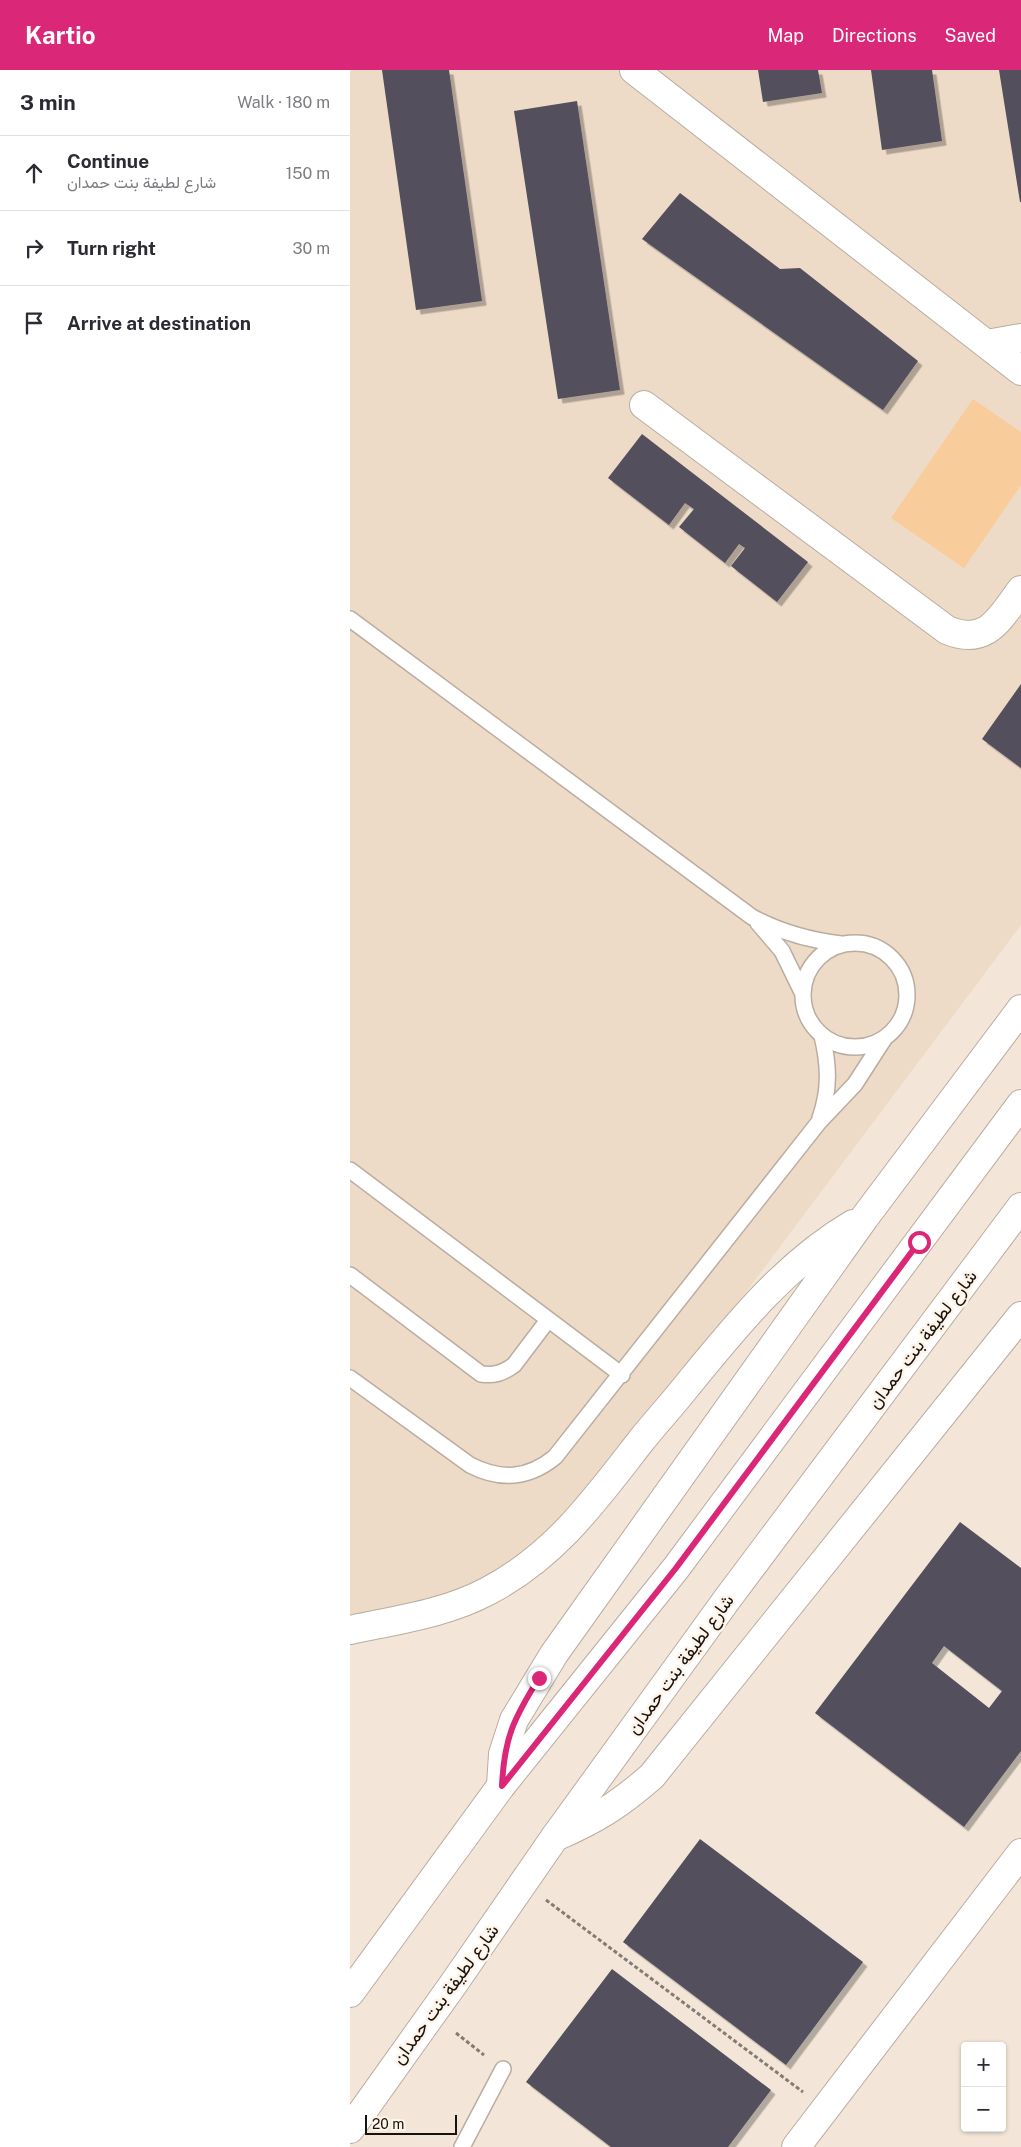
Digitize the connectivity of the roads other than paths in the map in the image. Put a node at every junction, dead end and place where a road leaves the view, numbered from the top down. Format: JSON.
{"nodes":[{"id":1,"x":634,"y":70,"type":"edge"},
{"id":2,"x":1021,"y":338,"type":"edge"},
{"id":3,"x":987,"y":344,"type":"junction"},
{"id":4,"x":1021,"y":371,"type":"edge"},
{"id":5,"x":644,"y":405,"type":"dead end"},
{"id":6,"x":1021,"y":590,"type":"edge"},
{"id":7,"x":350,"y":619,"type":"edge"},
{"id":8,"x":752,"y":917,"type":"junction"},
{"id":9,"x":841,"y":944,"type":"junction"},
{"id":10,"x":802,"y":992,"type":"junction"},
{"id":11,"x":1021,"y":1009,"type":"edge"},
{"id":12,"x":822,"y":1036,"type":"junction"},
{"id":13,"x":884,"y":1039,"type":"junction"},
{"id":14,"x":1021,"y":1104,"type":"edge"},
{"id":15,"x":819,"y":1122,"type":"junction"},
{"id":16,"x":350,"y":1170,"type":"edge"},
{"id":17,"x":1021,"y":1207,"type":"edge"},
{"id":18,"x":865,"y":1217,"type":"junction"},
{"id":19,"x":350,"y":1275,"type":"edge"},
{"id":20,"x":1021,"y":1316,"type":"edge"},
{"id":21,"x":548,"y":1320,"type":"junction"},
{"id":22,"x":622,"y":1375,"type":"junction"},
{"id":23,"x":350,"y":1378,"type":"edge"},
{"id":24,"x":350,"y":1630,"type":"edge"},
{"id":25,"x":502,"y":1786,"type":"junction"},
{"id":26,"x":555,"y":1837,"type":"junction"},
{"id":27,"x":1021,"y":1853,"type":"edge"},
{"id":28,"x":350,"y":1993,"type":"edge"},
{"id":29,"x":503,"y":2069,"type":"road end"},
{"id":30,"x":350,"y":2129,"type":"edge"},
{"id":31,"x":462,"y":2147,"type":"edge"},
{"id":32,"x":796,"y":2147,"type":"edge"}],
"edges":[{"from":1,"to":3,"type":"street"},
{"from":2,"to":3,"type":"street"},
{"from":3,"to":4,"type":"street"},
{"from":5,"to":6,"type":"street"},
{"from":7,"to":8,"type":"lane"},
{"from":8,"to":9,"type":"lane"},
{"from":8,"to":10,"type":"lane"},
{"from":9,"to":10,"type":"lane"},
{"from":9,"to":13,"type":"lane"},
{"from":10,"to":12,"type":"lane"},
{"from":11,"to":18,"type":"street"},
{"from":12,"to":13,"type":"lane"},
{"from":12,"to":15,"type":"lane"},
{"from":13,"to":15,"type":"lane"},
{"from":14,"to":25,"type":"street"},
{"from":15,"to":22,"type":"lane"},
{"from":16,"to":21,"type":"lane"},
{"from":17,"to":26,"type":"street","name":"شارع لطيفة بنت حمدان"},
{"from":18,"to":24,"type":"street"},
{"from":18,"to":25,"type":"street"},
{"from":19,"to":21,"type":"lane"},
{"from":20,"to":26,"type":"street"},
{"from":21,"to":22,"type":"lane"},
{"from":22,"to":23,"type":"lane"},
{"from":25,"to":28,"type":"street"},
{"from":26,"to":30,"type":"street","name":"شارع لطيفة بنت حمدان"},
{"from":27,"to":32,"type":"street"},
{"from":29,"to":31,"type":"lane"}]}
